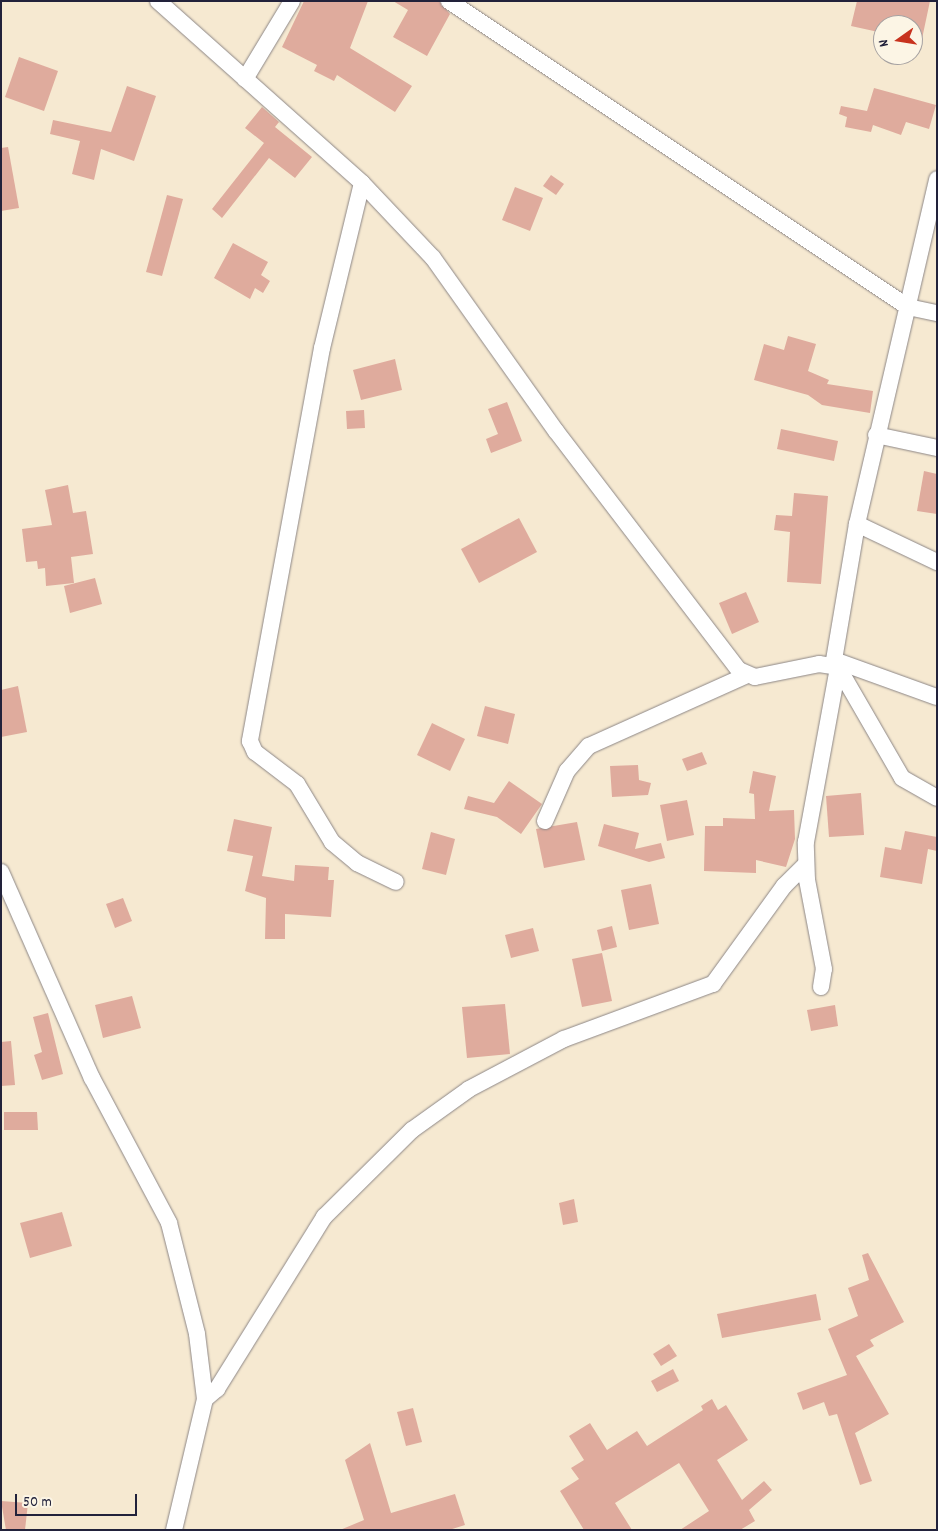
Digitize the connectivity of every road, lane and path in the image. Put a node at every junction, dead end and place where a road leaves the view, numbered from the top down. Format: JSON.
{"nodes":[{"id":1,"x":158,"y":1,"type":"edge"},
{"id":2,"x":292,"y":1,"type":"edge"},
{"id":3,"x":449,"y":1,"type":"edge"},
{"id":4,"x":245,"y":79,"type":"junction"},
{"id":5,"x":937,"y":179,"type":"edge"},
{"id":6,"x":362,"y":183,"type":"junction"},
{"id":7,"x":908,"y":307,"type":"junction"},
{"id":8,"x":937,"y":313,"type":"edge"},
{"id":9,"x":876,"y":435,"type":"junction"},
{"id":10,"x":937,"y":448,"type":"edge"},
{"id":11,"x":857,"y":524,"type":"junction"},
{"id":12,"x":937,"y":562,"type":"edge"},
{"id":13,"x":836,"y":664,"type":"junction"},
{"id":14,"x":745,"y":676,"type":"junction"},
{"id":15,"x":937,"y":697,"type":"edge"},
{"id":16,"x":937,"y":798,"type":"edge"},
{"id":17,"x":545,"y":821,"type":"dead end"},
{"id":18,"x":806,"y":865,"type":"junction"},
{"id":19,"x":1,"y":872,"type":"edge"},
{"id":20,"x":396,"y":882,"type":"dead end"},
{"id":21,"x":821,"y":987,"type":"dead end"},
{"id":22,"x":205,"y":1399,"type":"junction"},
{"id":23,"x":174,"y":1530,"type":"edge"}],
"edges":[{"from":1,"to":4,"type":"street"},
{"from":2,"to":4,"type":"street"},
{"from":3,"to":7,"type":"street"},
{"from":4,"to":6,"type":"street"},
{"from":5,"to":7,"type":"street"},
{"from":6,"to":14,"type":"street"},
{"from":6,"to":20,"type":"street"},
{"from":7,"to":8,"type":"street"},
{"from":7,"to":9,"type":"street"},
{"from":9,"to":10,"type":"street"},
{"from":9,"to":11,"type":"street"},
{"from":11,"to":12,"type":"street"},
{"from":11,"to":13,"type":"street"},
{"from":13,"to":14,"type":"street"},
{"from":13,"to":15,"type":"street"},
{"from":13,"to":16,"type":"street"},
{"from":13,"to":18,"type":"street"},
{"from":14,"to":17,"type":"street"},
{"from":18,"to":21,"type":"street"},
{"from":18,"to":22,"type":"street"},
{"from":19,"to":22,"type":"street"},
{"from":22,"to":23,"type":"street"}]}
